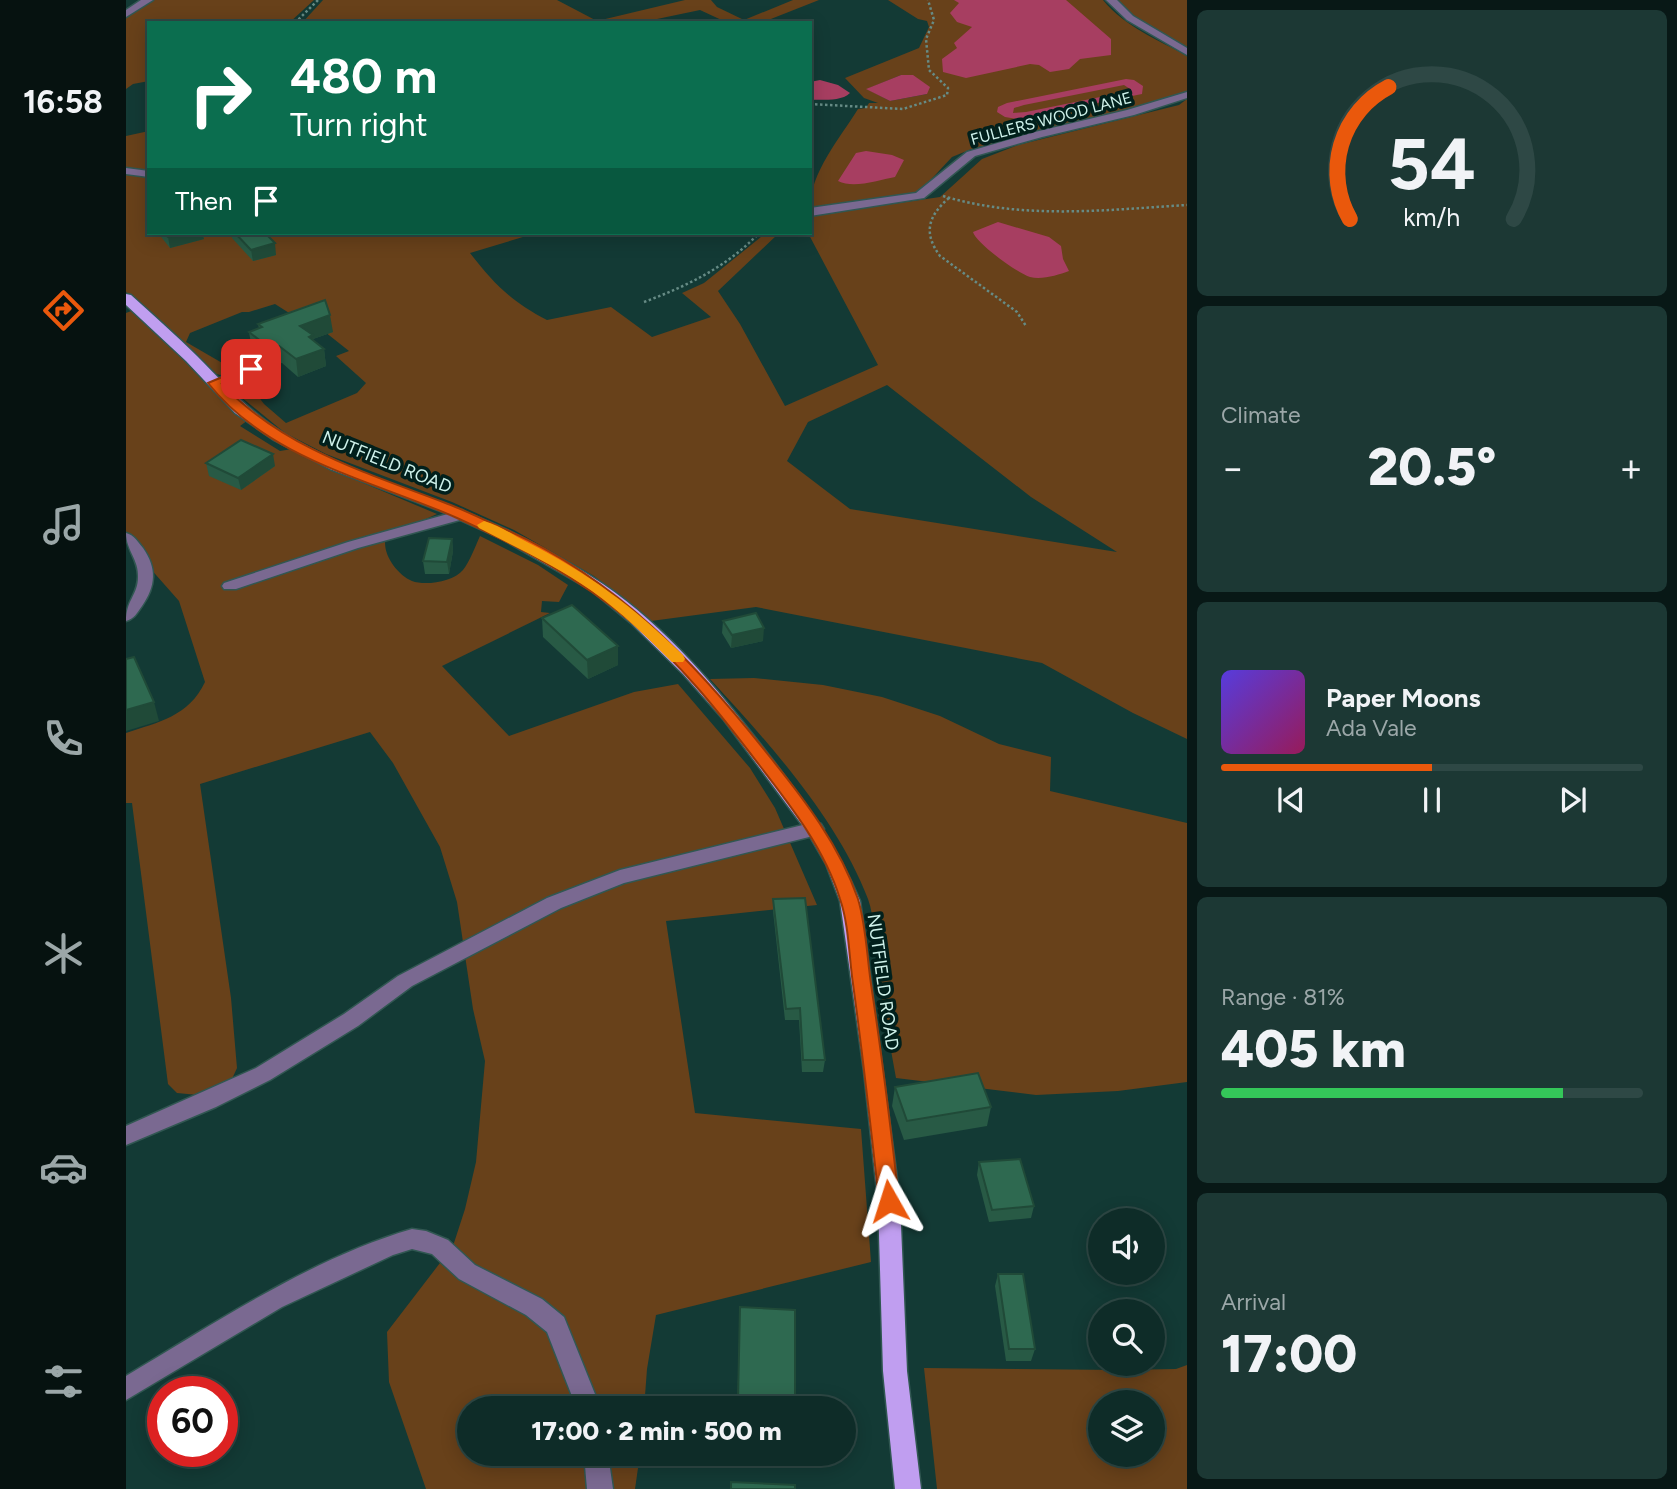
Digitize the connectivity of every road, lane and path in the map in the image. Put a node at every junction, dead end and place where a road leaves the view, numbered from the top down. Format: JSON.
{"nodes":[{"id":1,"x":148,"y":0,"type":"edge"},
{"id":2,"x":317,"y":0,"type":"edge"},
{"id":3,"x":928,"y":0,"type":"edge"},
{"id":4,"x":1111,"y":0,"type":"edge"},
{"id":5,"x":126,"y":14,"type":"edge"},
{"id":6,"x":297,"y":21,"type":"edge"},
{"id":7,"x":1187,"y":52,"type":"edge"},
{"id":8,"x":1187,"y":96,"type":"edge"},
{"id":9,"x":812,"y":104,"type":"edge"},
{"id":10,"x":126,"y":171,"type":"edge"},
{"id":11,"x":147,"y":174,"type":"edge"},
{"id":12,"x":928,"y":190,"type":"junction"},
{"id":13,"x":949,"y":198,"type":"junction"},
{"id":14,"x":1187,"y":205,"type":"edge"},
{"id":15,"x":812,"y":212,"type":"edge"},
{"id":16,"x":757,"y":235,"type":"edge"},
{"id":17,"x":126,"y":299,"type":"edge"},
{"id":18,"x":644,"y":302,"type":"dead end"},
{"id":19,"x":1026,"y":326,"type":"dead end"},
{"id":20,"x":251,"y":369,"type":"dead end"},
{"id":21,"x":214,"y":383,"type":"junction"},
{"id":22,"x":461,"y":515,"type":"junction"},
{"id":23,"x":126,"y":538,"type":"edge"},
{"id":24,"x":126,"y":559,"type":"edge"},
{"id":25,"x":148,"y":574,"type":"junction"},
{"id":26,"x":230,"y":586,"type":"dead end"},
{"id":27,"x":126,"y":616,"type":"edge"},
{"id":28,"x":816,"y":829,"type":"junction"},
{"id":29,"x":126,"y":1136,"type":"edge"},
{"id":30,"x":126,"y":1390,"type":"edge"},
{"id":31,"x":584,"y":1396,"type":"edge"},
{"id":32,"x":597,"y":1466,"type":"edge"},
{"id":33,"x":600,"y":1489,"type":"edge"},
{"id":34,"x":908,"y":1489,"type":"edge"}],
"edges":[{"from":1,"to":5,"type":"street"},
{"from":2,"to":6,"type":"path"},
{"from":3,"to":9,"type":"path"},
{"from":4,"to":7,"type":"street"},
{"from":8,"to":12,"type":"street","name":"FULLERS WOOD LANE"},
{"from":10,"to":11,"type":"street"},
{"from":12,"to":13,"type":"path"},
{"from":12,"to":15,"type":"street","name":"FULLERS WOOD LANE"},
{"from":13,"to":14,"type":"path"},
{"from":13,"to":19,"type":"path"},
{"from":16,"to":18,"type":"path"},
{"from":17,"to":21,"type":"main road","name":"NUTFIELD ROAD"},
{"from":20,"to":21,"type":"street"},
{"from":21,"to":22,"type":"main road","name":"NUTFIELD ROAD"},
{"from":22,"to":26,"type":"street"},
{"from":22,"to":28,"type":"main road","name":"NUTFIELD ROAD"},
{"from":23,"to":25,"type":"street"},
{"from":24,"to":25,"type":"street"},
{"from":25,"to":27,"type":"street"},
{"from":28,"to":29,"type":"street"},
{"from":28,"to":34,"type":"main road","name":"NUTFIELD ROAD"},
{"from":30,"to":31,"type":"street"},
{"from":32,"to":33,"type":"street"}]}
